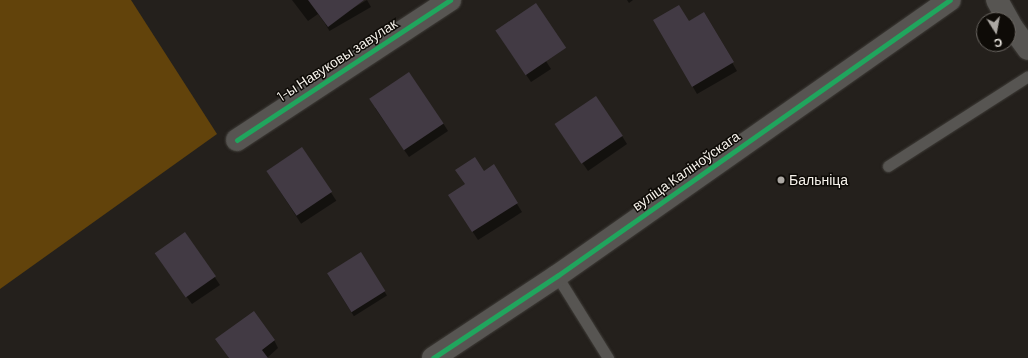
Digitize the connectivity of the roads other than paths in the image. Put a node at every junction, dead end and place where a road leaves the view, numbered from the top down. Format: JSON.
{"nodes":[{"id":1,"x":450,"y":0,"type":"edge"},
{"id":2,"x":950,"y":0,"type":"edge"},
{"id":3,"x":998,"y":0,"type":"edge"},
{"id":4,"x":1028,"y":49,"type":"edge"},
{"id":5,"x":1028,"y":76,"type":"edge"},
{"id":6,"x":237,"y":140,"type":"dead end"},
{"id":7,"x":888,"y":166,"type":"dead end"},
{"id":8,"x":557,"y":276,"type":"junction"},
{"id":9,"x":433,"y":358,"type":"edge"},
{"id":10,"x":608,"y":358,"type":"edge"}],
"edges":[{"from":1,"to":6,"type":"street","name":"1-ы Навуковы завулак"},
{"from":2,"to":8,"type":"street","name":"вуліца Каліноўскага"},
{"from":3,"to":4,"type":"street"},
{"from":5,"to":7,"type":"lane"},
{"from":8,"to":9,"type":"street","name":"вуліца Каліноўскага"},
{"from":8,"to":10,"type":"lane"}]}
